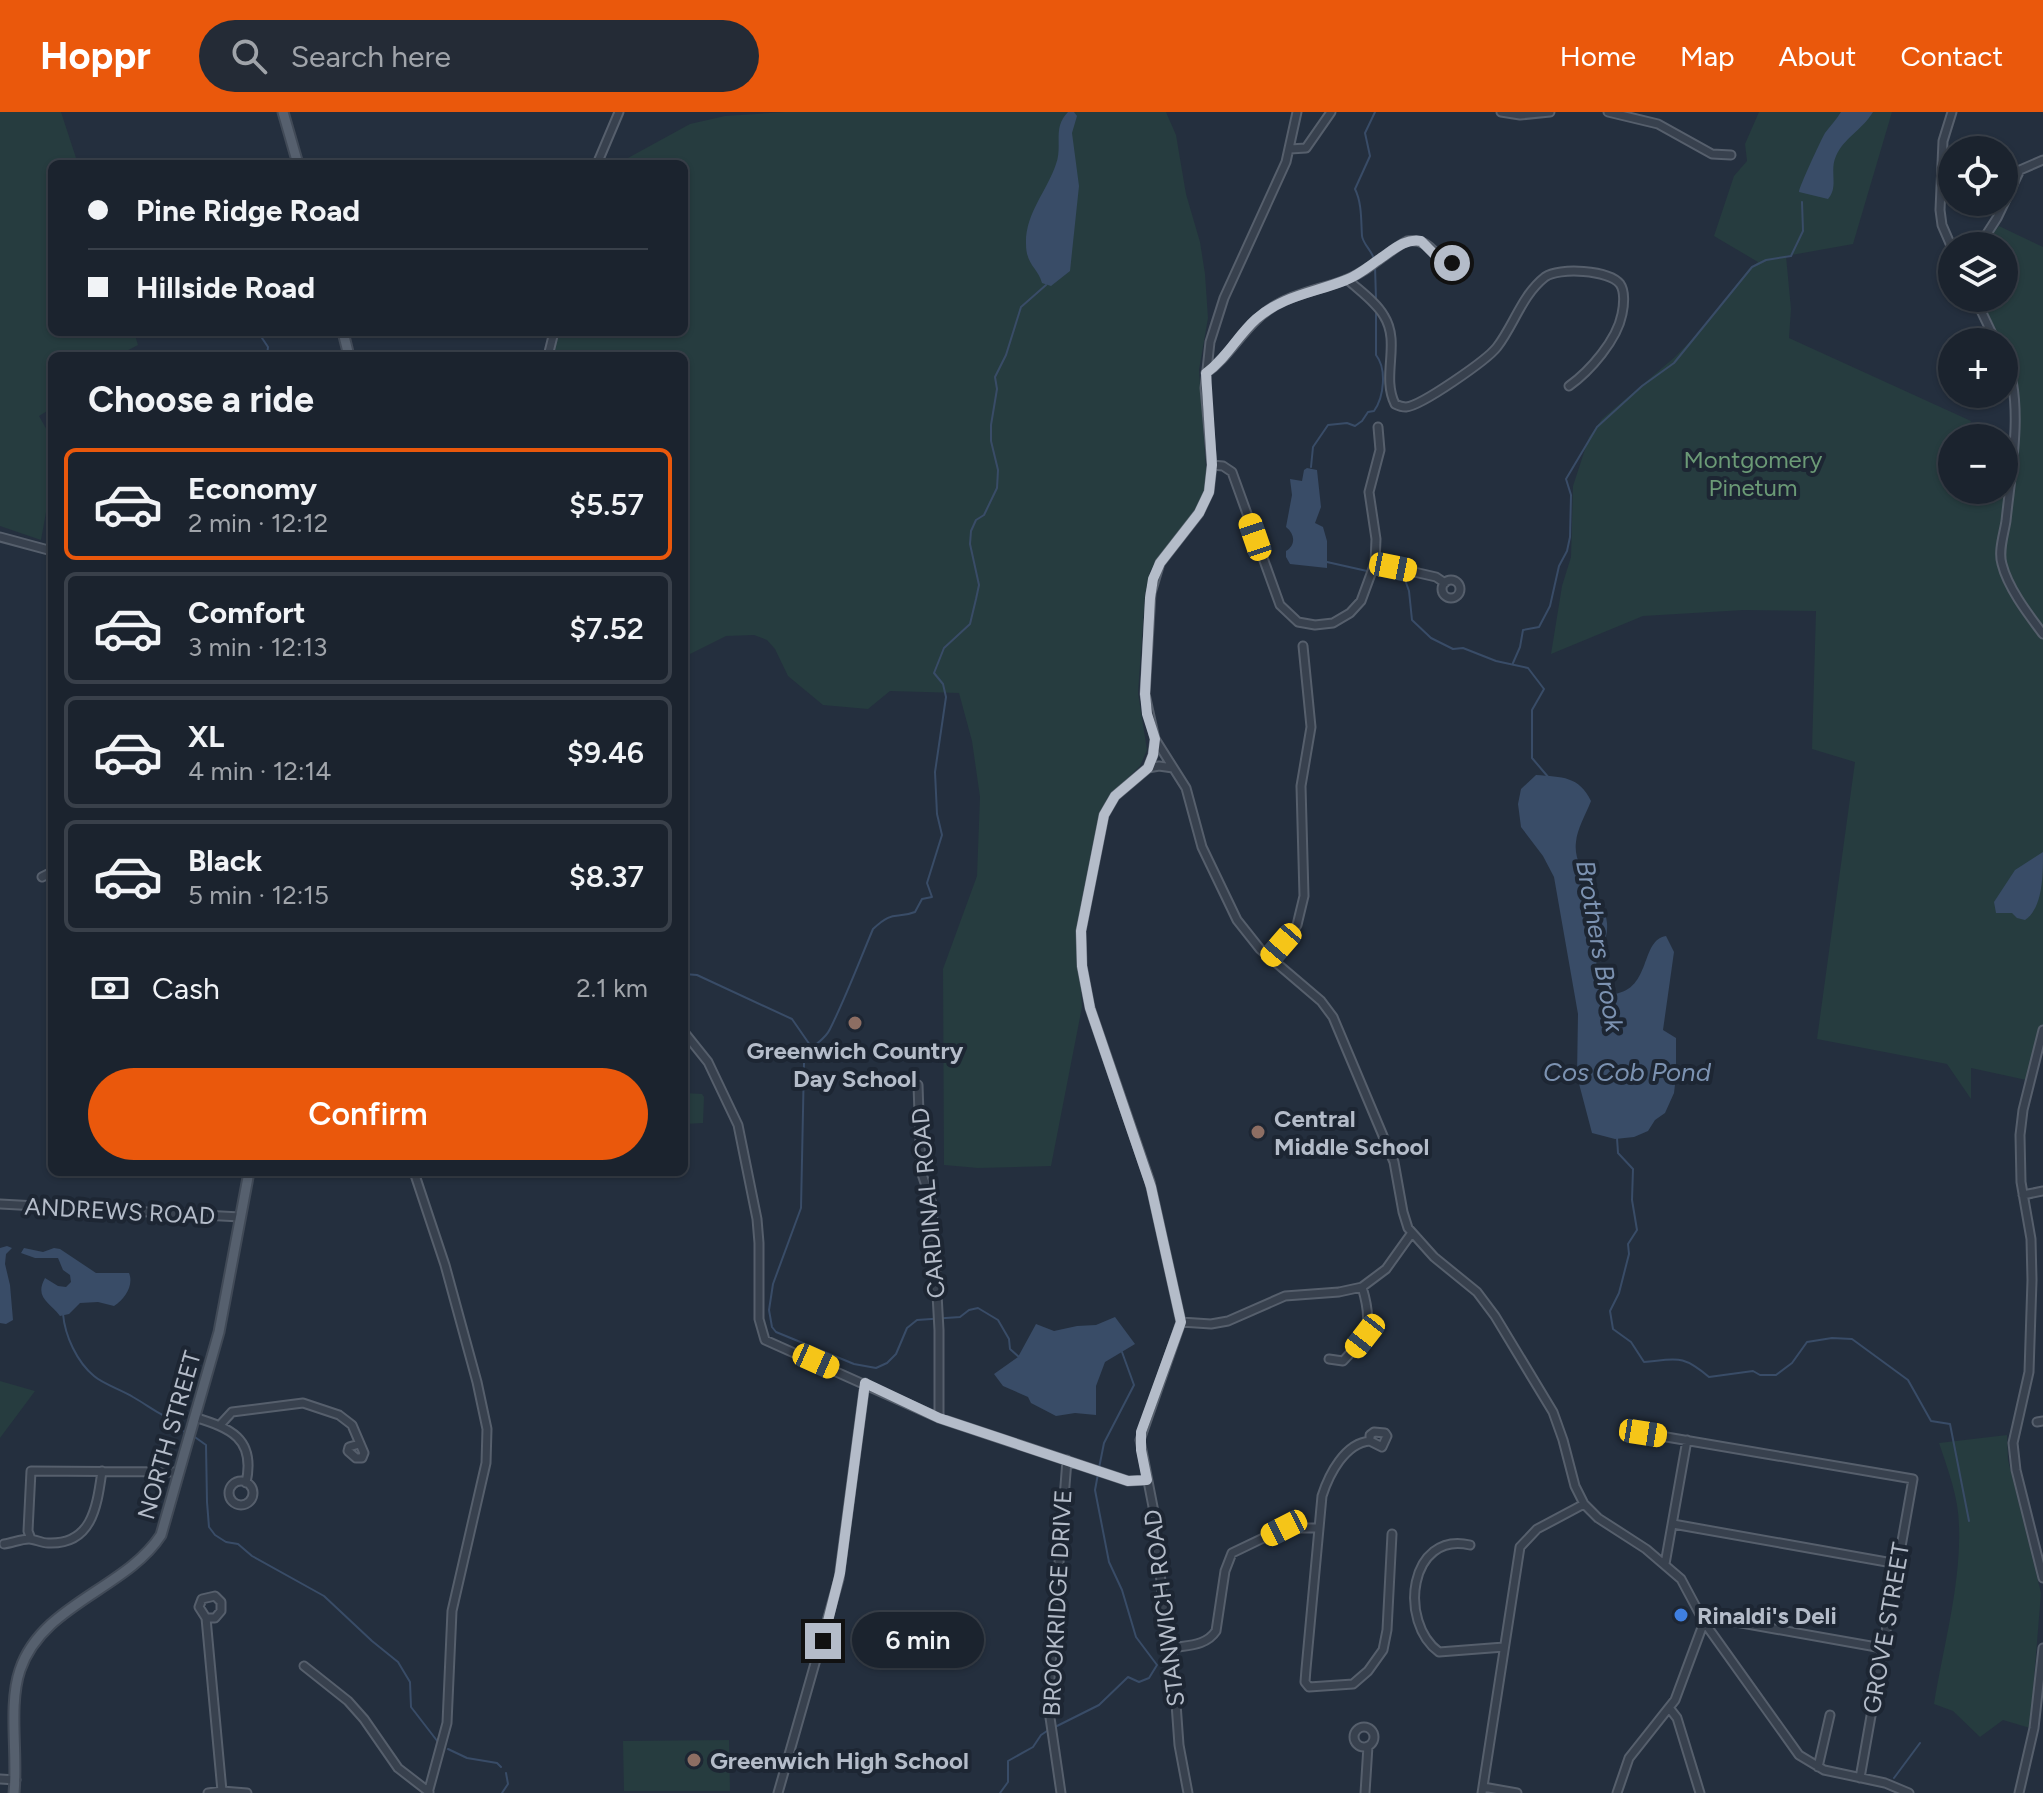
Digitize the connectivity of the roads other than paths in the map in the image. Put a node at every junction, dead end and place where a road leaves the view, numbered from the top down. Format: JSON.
{"nodes":[{"id":1,"x":283,"y":112,"type":"edge"},
{"id":2,"x":619,"y":112,"type":"edge"},
{"id":3,"x":1297,"y":112,"type":"edge"},
{"id":4,"x":1331,"y":112,"type":"edge"},
{"id":5,"x":1501,"y":112,"type":"edge"},
{"id":6,"x":1550,"y":112,"type":"edge"},
{"id":7,"x":1608,"y":112,"type":"edge"},
{"id":8,"x":1952,"y":112,"type":"edge"},
{"id":9,"x":1290,"y":149,"type":"junction"},
{"id":10,"x":1731,"y":155,"type":"dead end"},
{"id":11,"x":297,"y":160,"type":"edge"},
{"id":12,"x":599,"y":160,"type":"edge"},
{"id":13,"x":2043,"y":160,"type":"edge"},
{"id":14,"x":1945,"y":232,"type":"edge"},
{"id":15,"x":1988,"y":232,"type":"edge"},
{"id":16,"x":1442,"y":262,"type":"dead end"},
{"id":17,"x":1348,"y":280,"type":"junction"},
{"id":18,"x":1206,"y":373,"type":"junction"},
{"id":19,"x":1569,"y":386,"type":"dead end"},
{"id":20,"x":2014,"y":408,"type":"edge"},
{"id":21,"x":1378,"y":427,"type":"dead end"},
{"id":22,"x":1212,"y":465,"type":"junction"},
{"id":23,"x":0,"y":537,"type":"edge"},
{"id":24,"x":48,"y":550,"type":"edge"},
{"id":25,"x":1375,"y":563,"type":"junction"},
{"id":26,"x":1445,"y":583,"type":"dead end"},
{"id":27,"x":2043,"y":634,"type":"edge"},
{"id":28,"x":1303,"y":646,"type":"dead end"},
{"id":29,"x":1155,"y":739,"type":"junction"},
{"id":30,"x":1148,"y":768,"type":"junction"},
{"id":31,"x":1173,"y":768,"type":"junction"},
{"id":32,"x":48,"y":874,"type":"edge"},
{"id":33,"x":42,"y":877,"type":"dead end"},
{"id":34,"x":1270,"y":959,"type":"junction"},
{"id":35,"x":2043,"y":1030,"type":"edge"},
{"id":36,"x":688,"y":1037,"type":"edge"},
{"id":37,"x":2039,"y":1059,"type":"edge"},
{"id":38,"x":918,"y":1085,"type":"dead end"},
{"id":39,"x":248,"y":1176,"type":"edge"},
{"id":40,"x":415,"y":1176,"type":"edge"},
{"id":41,"x":2043,"y":1191,"type":"edge"},
{"id":42,"x":2023,"y":1195,"type":"junction"},
{"id":43,"x":0,"y":1204,"type":"edge"},
{"id":44,"x":240,"y":1217,"type":"junction"},
{"id":45,"x":1411,"y":1234,"type":"junction"},
{"id":46,"x":1362,"y":1287,"type":"junction"},
{"id":47,"x":2043,"y":1297,"type":"edge"},
{"id":48,"x":2032,"y":1299,"type":"junction"},
{"id":49,"x":1181,"y":1322,"type":"junction"},
{"id":50,"x":1329,"y":1359,"type":"dead end"},
{"id":51,"x":865,"y":1383,"type":"junction"},
{"id":52,"x":194,"y":1417,"type":"junction"},
{"id":53,"x":939,"y":1418,"type":"junction"},
{"id":54,"x":220,"y":1425,"type":"junction"},
{"id":55,"x":1643,"y":1433,"type":"dead end"},
{"id":56,"x":1687,"y":1440,"type":"junction"},
{"id":57,"x":1370,"y":1441,"type":"dead end"},
{"id":58,"x":359,"y":1444,"type":"dead end"},
{"id":59,"x":1067,"y":1460,"type":"junction"},
{"id":60,"x":102,"y":1471,"type":"junction"},
{"id":61,"x":177,"y":1472,"type":"junction"},
{"id":62,"x":1147,"y":1480,"type":"junction"},
{"id":63,"x":246,"y":1483,"type":"dead end"},
{"id":64,"x":1584,"y":1504,"type":"junction"},
{"id":65,"x":1673,"y":1524,"type":"junction"},
{"id":66,"x":1318,"y":1528,"type":"junction"},
{"id":67,"x":1392,"y":1534,"type":"dead end"},
{"id":68,"x":31,"y":1539,"type":"junction"},
{"id":69,"x":4,"y":1544,"type":"dead end"},
{"id":70,"x":1470,"y":1545,"type":"dead end"},
{"id":71,"x":2040,"y":1555,"type":"edge"},
{"id":72,"x":1665,"y":1564,"type":"junction"},
{"id":73,"x":1898,"y":1564,"type":"junction"},
{"id":74,"x":2043,"y":1578,"type":"edge"},
{"id":75,"x":206,"y":1618,"type":"dead end"},
{"id":76,"x":1704,"y":1622,"type":"junction"},
{"id":77,"x":1504,"y":1647,"type":"junction"},
{"id":78,"x":1172,"y":1648,"type":"junction"},
{"id":79,"x":1882,"y":1648,"type":"junction"},
{"id":80,"x":2043,"y":1648,"type":"edge"},
{"id":81,"x":304,"y":1666,"type":"dead end"},
{"id":82,"x":1670,"y":1709,"type":"junction"},
{"id":83,"x":1830,"y":1715,"type":"dead end"},
{"id":84,"x":1368,"y":1746,"type":"dead end"},
{"id":85,"x":1818,"y":1767,"type":"junction"},
{"id":86,"x":1860,"y":1778,"type":"junction"},
{"id":87,"x":0,"y":1779,"type":"edge"},
{"id":88,"x":16,"y":1780,"type":"junction"},
{"id":89,"x":1483,"y":1790,"type":"edge"},
{"id":90,"x":222,"y":1791,"type":"junction"},
{"id":91,"x":14,"y":1793,"type":"edge"},
{"id":92,"x":208,"y":1793,"type":"edge"},
{"id":93,"x":247,"y":1793,"type":"edge"},
{"id":94,"x":428,"y":1793,"type":"edge"},
{"id":95,"x":778,"y":1793,"type":"edge"},
{"id":96,"x":1061,"y":1793,"type":"edge"},
{"id":97,"x":1188,"y":1793,"type":"edge"},
{"id":98,"x":1365,"y":1793,"type":"edge"},
{"id":99,"x":1517,"y":1793,"type":"edge"},
{"id":100,"x":1617,"y":1793,"type":"edge"},
{"id":101,"x":1700,"y":1793,"type":"edge"},
{"id":102,"x":1909,"y":1793,"type":"edge"},
{"id":103,"x":2019,"y":1793,"type":"edge"}],
"edges":[{"from":1,"to":11,"type":"main road"},
{"from":2,"to":12,"type":"street"},
{"from":3,"to":9,"type":"street"},
{"from":4,"to":9,"type":"street"},
{"from":5,"to":6,"type":"street"},
{"from":7,"to":10,"type":"street"},
{"from":8,"to":14,"type":"street"},
{"from":9,"to":18,"type":"street"},
{"from":13,"to":15,"type":"street"},
{"from":16,"to":17,"type":"street"},
{"from":17,"to":18,"type":"street"},
{"from":17,"to":19,"type":"street"},
{"from":18,"to":22,"type":"street"},
{"from":20,"to":27,"type":"street"},
{"from":21,"to":25,"type":"street"},
{"from":22,"to":25,"type":"street"},
{"from":22,"to":29,"type":"street"},
{"from":23,"to":24,"type":"street"},
{"from":25,"to":26,"type":"street"},
{"from":28,"to":34,"type":"street"},
{"from":29,"to":30,"type":"street"},
{"from":29,"to":31,"type":"street"},
{"from":30,"to":31,"type":"street"},
{"from":30,"to":49,"type":"street"},
{"from":31,"to":34,"type":"street"},
{"from":32,"to":33,"type":"street"},
{"from":34,"to":45,"type":"street"},
{"from":35,"to":37,"type":"street"},
{"from":36,"to":51,"type":"street"},
{"from":37,"to":42,"type":"street"},
{"from":38,"to":53,"type":"street","name":"CARDINAL ROAD"},
{"from":39,"to":44,"type":"main road","name":"NORTH STREET"},
{"from":40,"to":94,"type":"street"},
{"from":41,"to":42,"type":"street"},
{"from":42,"to":48,"type":"street"},
{"from":43,"to":44,"type":"street","name":"ANDREWS ROAD"},
{"from":44,"to":52,"type":"main road","name":"NORTH STREET"},
{"from":45,"to":46,"type":"street"},
{"from":45,"to":64,"type":"street"},
{"from":46,"to":49,"type":"street"},
{"from":46,"to":50,"type":"street"},
{"from":47,"to":48,"type":"street"},
{"from":48,"to":71,"type":"street"},
{"from":49,"to":62,"type":"street","name":"STANWICH ROAD"},
{"from":51,"to":53,"type":"street"},
{"from":51,"to":95,"type":"street"},
{"from":52,"to":54,"type":"street"},
{"from":52,"to":61,"type":"main road","name":"NORTH STREET"},
{"from":53,"to":59,"type":"street"},
{"from":54,"to":58,"type":"street"},
{"from":54,"to":63,"type":"street"},
{"from":55,"to":56,"type":"street"},
{"from":56,"to":65,"type":"street"},
{"from":56,"to":73,"type":"street","name":"GROVE STREET"},
{"from":57,"to":66,"type":"street"},
{"from":59,"to":62,"type":"street"},
{"from":59,"to":96,"type":"street","name":"BROOKRIDGE DRIVE"},
{"from":60,"to":61,"type":"street"},
{"from":60,"to":68,"type":"street"},
{"from":60,"to":68,"type":"street"},
{"from":61,"to":88,"type":"main road","name":"NORTH STREET"},
{"from":62,"to":78,"type":"street","name":"STANWICH ROAD"},
{"from":64,"to":72,"type":"street"},
{"from":64,"to":77,"type":"street"},
{"from":65,"to":72,"type":"street"},
{"from":65,"to":73,"type":"street"},
{"from":66,"to":67,"type":"street"},
{"from":66,"to":78,"type":"street"},
{"from":68,"to":69,"type":"street"},
{"from":70,"to":77,"type":"street"},
{"from":71,"to":74,"type":"street"},
{"from":72,"to":76,"type":"street"},
{"from":73,"to":79,"type":"street","name":"GROVE STREET"},
{"from":75,"to":90,"type":"street"},
{"from":76,"to":79,"type":"street"},
{"from":76,"to":82,"type":"street"},
{"from":76,"to":85,"type":"street"},
{"from":77,"to":89,"type":"street"},
{"from":78,"to":97,"type":"street","name":"STANWICH ROAD"},
{"from":79,"to":86,"type":"street","name":"GROVE STREET"},
{"from":80,"to":103,"type":"street"},
{"from":81,"to":94,"type":"street"},
{"from":82,"to":100,"type":"street"},
{"from":82,"to":101,"type":"street"},
{"from":83,"to":85,"type":"street"},
{"from":84,"to":98,"type":"street"},
{"from":85,"to":86,"type":"street"},
{"from":86,"to":102,"type":"street"},
{"from":87,"to":88,"type":"street"},
{"from":88,"to":91,"type":"main road","name":"NORTH STREET"},
{"from":89,"to":99,"type":"street"},
{"from":90,"to":92,"type":"street"},
{"from":90,"to":93,"type":"street"}]}
